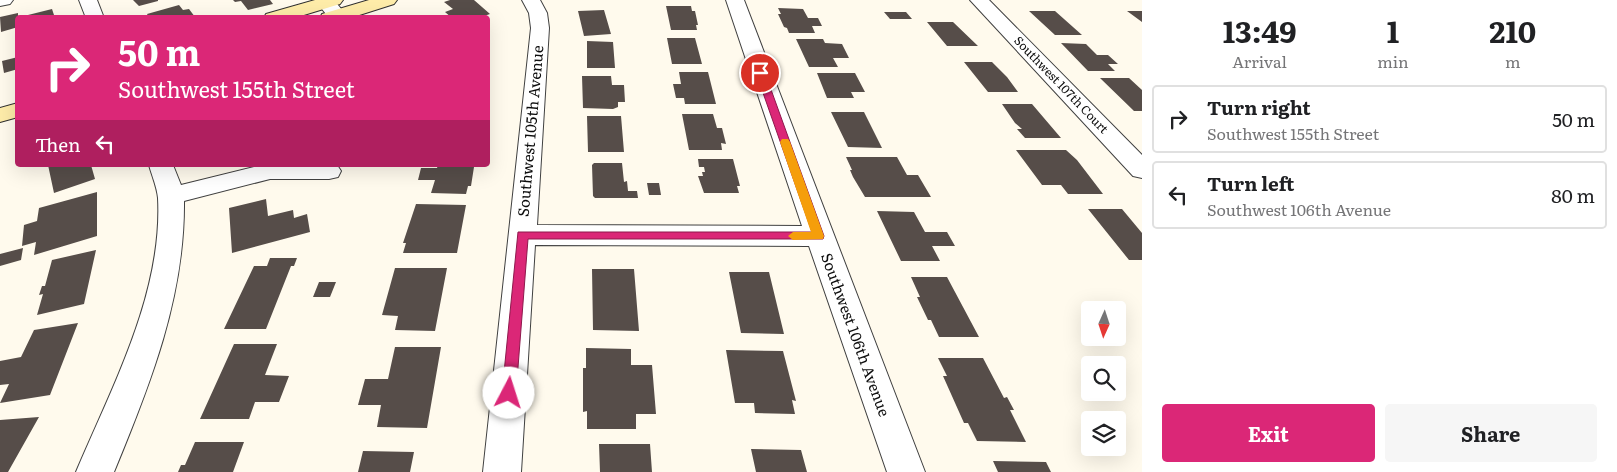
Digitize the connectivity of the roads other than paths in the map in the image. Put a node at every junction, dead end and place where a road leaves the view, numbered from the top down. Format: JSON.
{"nodes":[{"id":1,"x":88,"y":0,"type":"edge"},
{"id":2,"x":388,"y":0,"type":"edge"},
{"id":3,"x":531,"y":0,"type":"edge"},
{"id":4,"x":735,"y":0,"type":"edge"},
{"id":5,"x":979,"y":0,"type":"edge"},
{"id":6,"x":330,"y":7,"type":"edge"},
{"id":7,"x":94,"y":15,"type":"edge"},
{"id":8,"x":289,"y":15,"type":"edge"},
{"id":9,"x":15,"y":91,"type":"edge"},
{"id":10,"x":0,"y":95,"type":"edge"},
{"id":11,"x":15,"y":111,"type":"edge"},
{"id":12,"x":0,"y":115,"type":"edge"},
{"id":13,"x":162,"y":167,"type":"edge"},
{"id":14,"x":1142,"y":170,"type":"edge"},
{"id":15,"x":329,"y":171,"type":"dead end"},
{"id":16,"x":171,"y":196,"type":"junction"},
{"id":17,"x":522,"y":235,"type":"junction"},
{"id":18,"x":819,"y":236,"type":"junction"},
{"id":19,"x":95,"y":472,"type":"edge"},
{"id":20,"x":502,"y":472,"type":"edge"},
{"id":21,"x":906,"y":472,"type":"edge"}],
"edges":[{"from":1,"to":7,"type":"street"},
{"from":2,"to":6,"type":"street"},
{"from":3,"to":17,"type":"street","name":"Southwest 105th Avenue"},
{"from":4,"to":18,"type":"street","name":"Southwest 106th Avenue"},
{"from":5,"to":14,"type":"street","name":"Southwest 107th Court"},
{"from":6,"to":8,"type":"street"},
{"from":9,"to":10,"type":"street"},
{"from":11,"to":12,"type":"street"},
{"from":13,"to":16,"type":"street"},
{"from":15,"to":16,"type":"street"},
{"from":16,"to":19,"type":"street"},
{"from":17,"to":18,"type":"street"},
{"from":17,"to":20,"type":"street","name":"Southwest 105th Avenue"},
{"from":18,"to":21,"type":"street","name":"Southwest 106th Avenue"}]}
